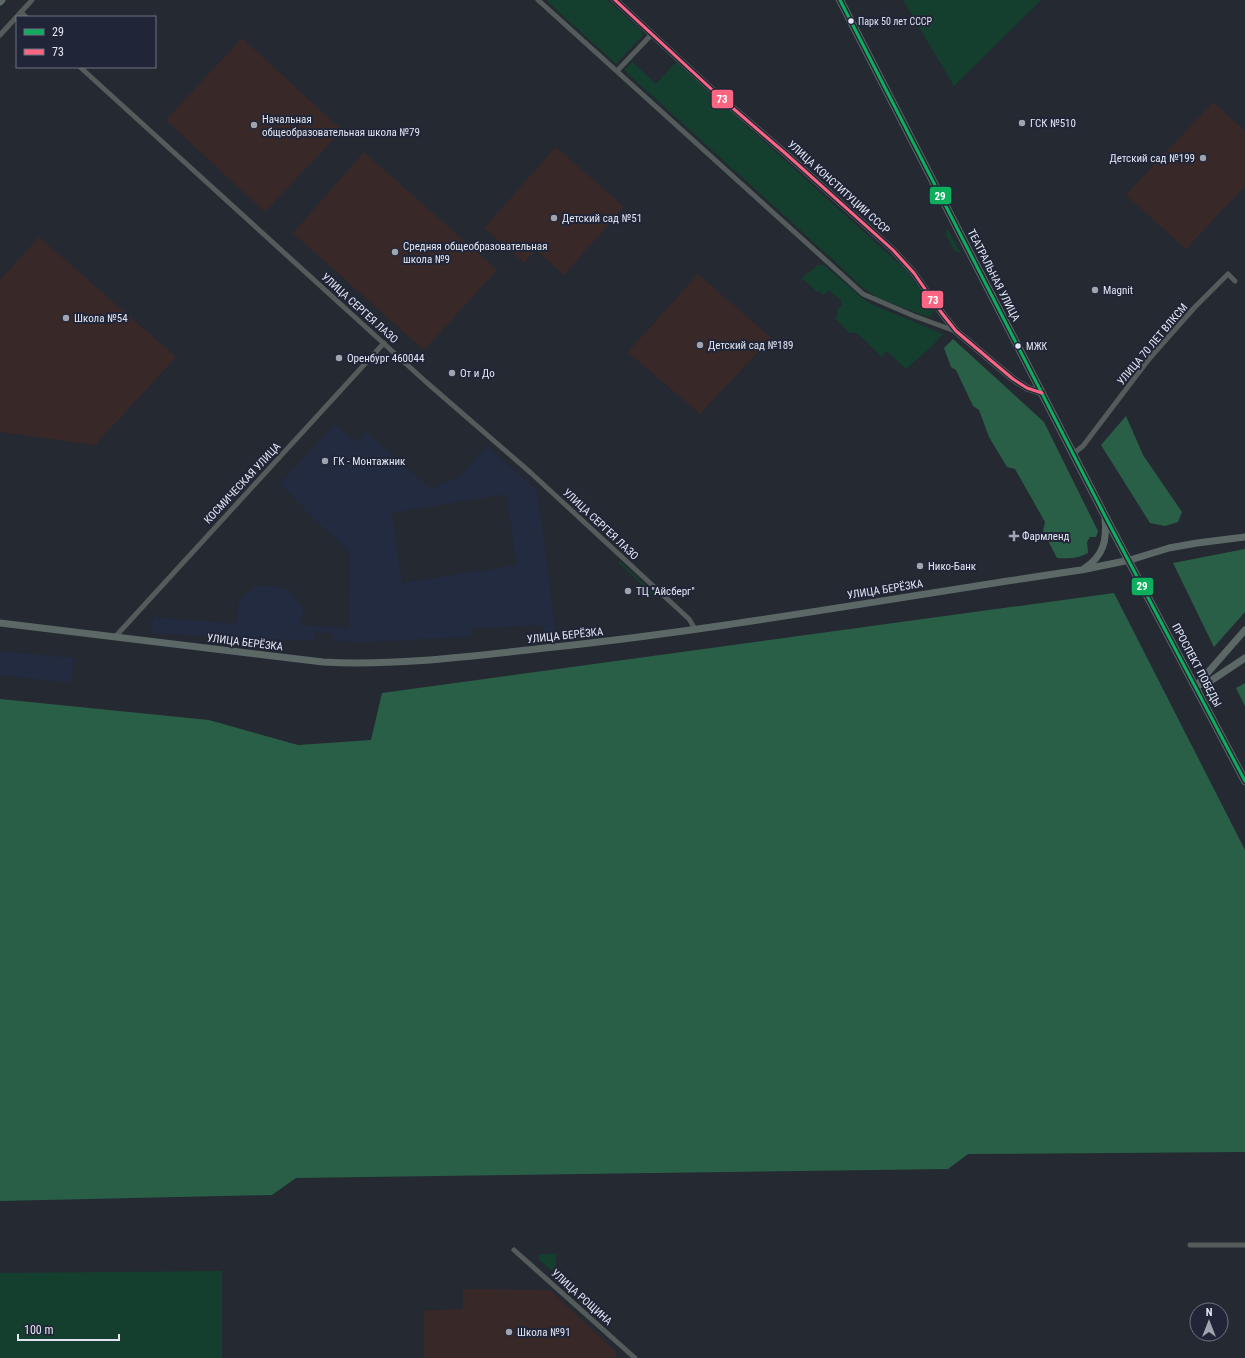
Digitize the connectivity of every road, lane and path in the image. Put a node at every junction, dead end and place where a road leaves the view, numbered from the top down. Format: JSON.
{"nodes":[{"id":1,"x":32,"y":0,"type":"edge"},
{"id":2,"x":538,"y":0,"type":"edge"},
{"id":3,"x":615,"y":0,"type":"edge"},
{"id":4,"x":840,"y":0,"type":"edge"},
{"id":5,"x":21,"y":12,"type":"junction"},
{"id":6,"x":17,"y":16,"type":"edge"},
{"id":7,"x":25,"y":16,"type":"edge"},
{"id":8,"x":16,"y":17,"type":"edge"},
{"id":9,"x":652,"y":34,"type":"junction"},
{"id":10,"x":0,"y":35,"type":"edge"},
{"id":11,"x":81,"y":68,"type":"edge"},
{"id":12,"x":616,"y":71,"type":"junction"},
{"id":13,"x":1235,"y":281,"type":"dead end"},
{"id":14,"x":956,"y":331,"type":"junction"},
{"id":15,"x":384,"y":343,"type":"junction"},
{"id":16,"x":1042,"y":393,"type":"junction"},
{"id":17,"x":1073,"y":454,"type":"junction"},
{"id":18,"x":1105,"y":516,"type":"junction"},
{"id":19,"x":1245,"y":537,"type":"edge"},
{"id":20,"x":1130,"y":560,"type":"junction"},
{"id":21,"x":1081,"y":570,"type":"junction"},
{"id":22,"x":0,"y":623,"type":"edge"},
{"id":23,"x":695,"y":629,"type":"junction"},
{"id":24,"x":1245,"y":630,"type":"edge"},
{"id":25,"x":115,"y":637,"type":"junction"},
{"id":26,"x":1245,"y":658,"type":"edge"},
{"id":27,"x":1196,"y":686,"type":"junction"},
{"id":28,"x":1245,"y":781,"type":"edge"},
{"id":29,"x":1190,"y":1245,"type":"dead end"},
{"id":30,"x":1245,"y":1245,"type":"edge"},
{"id":31,"x":514,"y":1250,"type":"dead end"},
{"id":32,"x":635,"y":1358,"type":"edge"}],
"edges":[{"from":1,"to":5,"type":"street"},
{"from":2,"to":12,"type":"street"},
{"from":3,"to":9,"type":"main road","name":"УЛИЦА КОНСТИТУЦИИ СССР"},
{"from":4,"to":16,"type":"main road","name":"ТЕАТРАЛЬНАЯ УЛИЦА"},
{"from":5,"to":6,"type":"street"},
{"from":5,"to":7,"type":"street"},
{"from":8,"to":10,"type":"street"},
{"from":9,"to":12,"type":"street"},
{"from":9,"to":14,"type":"main road","name":"УЛИЦА КОНСТИТУЦИИ СССР"},
{"from":11,"to":15,"type":"street","name":"УЛИЦА СЕРГЕЯ ЛАЗО"},
{"from":12,"to":14,"type":"street"},
{"from":13,"to":17,"type":"street","name":"УЛИЦА 70 ЛЕТ ВЛКСМ"},
{"from":14,"to":16,"type":"main road","name":"УЛИЦА КОНСТИТУЦИИ СССР"},
{"from":15,"to":23,"type":"street","name":"УЛИЦА СЕРГЕЯ ЛАЗО"},
{"from":15,"to":25,"type":"street","name":"КОСМИЧЕСКАЯ УЛИЦА"},
{"from":16,"to":17,"type":"main road","name":"ТЕАТРАЛЬНАЯ УЛИЦА"},
{"from":17,"to":18,"type":"main road","name":"ТЕАТРАЛЬНАЯ УЛИЦА"},
{"from":18,"to":20,"type":"main road","name":"ТЕАТРАЛЬНАЯ УЛИЦА"},
{"from":18,"to":21,"type":"main road"},
{"from":19,"to":20,"type":"main road","name":"УЛИЦА БЕРЁЗКА"},
{"from":20,"to":21,"type":"main road","name":"УЛИЦА БЕРЁЗКА"},
{"from":20,"to":27,"type":"main road","name":"ПРОСПЕКТ ПОБЕДЫ"},
{"from":21,"to":23,"type":"main road","name":"УЛИЦА БЕРЁЗКА"},
{"from":22,"to":25,"type":"main road","name":"УЛИЦА БЕРЁЗКА"},
{"from":23,"to":25,"type":"main road","name":"УЛИЦА БЕРЁЗКА"},
{"from":24,"to":27,"type":"main road"},
{"from":26,"to":27,"type":"main road"},
{"from":27,"to":28,"type":"main road","name":"ПРОСПЕКТ ПОБЕДЫ"},
{"from":29,"to":30,"type":"street"},
{"from":31,"to":32,"type":"street","name":"УЛИЦА РОЩИНА"}]}
